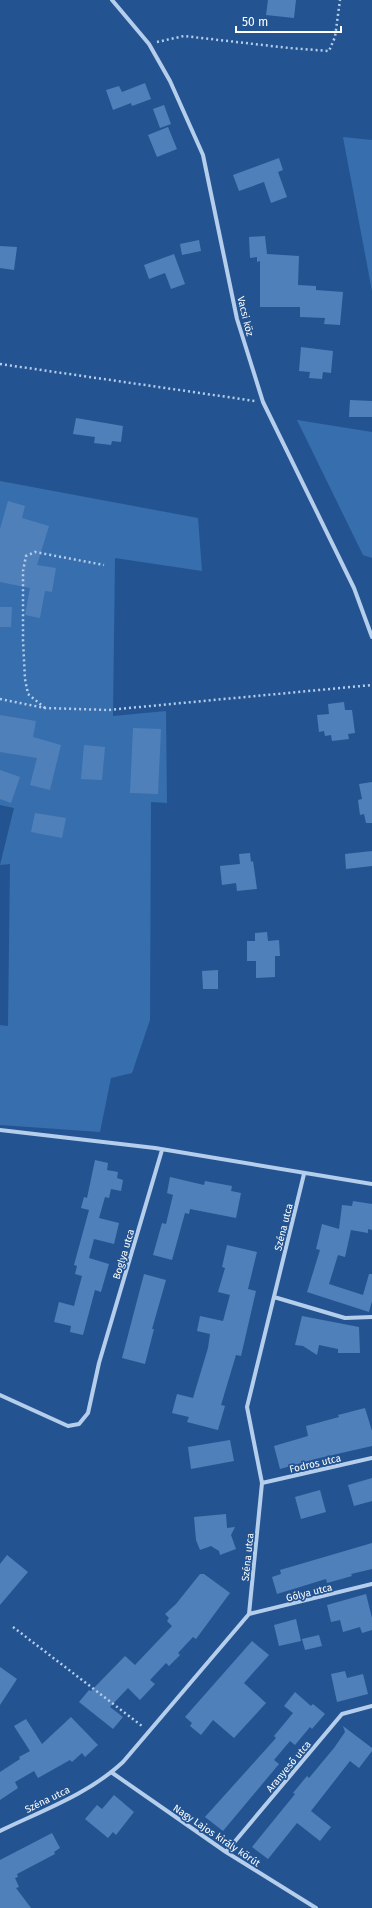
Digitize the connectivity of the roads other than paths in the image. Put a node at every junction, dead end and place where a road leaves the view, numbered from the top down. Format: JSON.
{"nodes":[{"id":1,"x":112,"y":0,"type":"edge"},
{"id":2,"x":372,"y":637,"type":"edge"},
{"id":3,"x":0,"y":1130,"type":"edge"},
{"id":4,"x":162,"y":1150,"type":"junction"},
{"id":5,"x":304,"y":1174,"type":"junction"},
{"id":6,"x":372,"y":1184,"type":"edge"},
{"id":7,"x":274,"y":1296,"type":"junction"},
{"id":8,"x":372,"y":1317,"type":"edge"},
{"id":9,"x":0,"y":1395,"type":"edge"},
{"id":10,"x":372,"y":1458,"type":"edge"},
{"id":11,"x":262,"y":1483,"type":"junction"},
{"id":12,"x":372,"y":1584,"type":"edge"},
{"id":13,"x":249,"y":1614,"type":"junction"},
{"id":14,"x":372,"y":1706,"type":"edge"},
{"id":15,"x":111,"y":1772,"type":"junction"},
{"id":16,"x":0,"y":1831,"type":"edge"},
{"id":17,"x":226,"y":1852,"type":"junction"},
{"id":18,"x":316,"y":1908,"type":"edge"}],
"edges":[{"from":1,"to":2,"type":"street","name":"Vacsi köz"},
{"from":3,"to":4,"type":"street"},
{"from":4,"to":5,"type":"street"},
{"from":4,"to":9,"type":"street","name":"Boglya utca"},
{"from":5,"to":6,"type":"street"},
{"from":5,"to":7,"type":"street","name":"Széna utca"},
{"from":7,"to":8,"type":"street"},
{"from":7,"to":11,"type":"street","name":"Széna utca"},
{"from":10,"to":11,"type":"street","name":"Fodros utca"},
{"from":11,"to":13,"type":"street","name":"Széna utca"},
{"from":12,"to":13,"type":"street","name":"Gólya utca"},
{"from":13,"to":15,"type":"street","name":"Széna utca"},
{"from":14,"to":17,"type":"street","name":"Aranyeső utca"},
{"from":15,"to":16,"type":"street","name":"Széna utca"},
{"from":15,"to":17,"type":"street","name":"Nagy Lajos király körút"},
{"from":17,"to":18,"type":"street","name":"Nagy Lajos király körút"}]}
